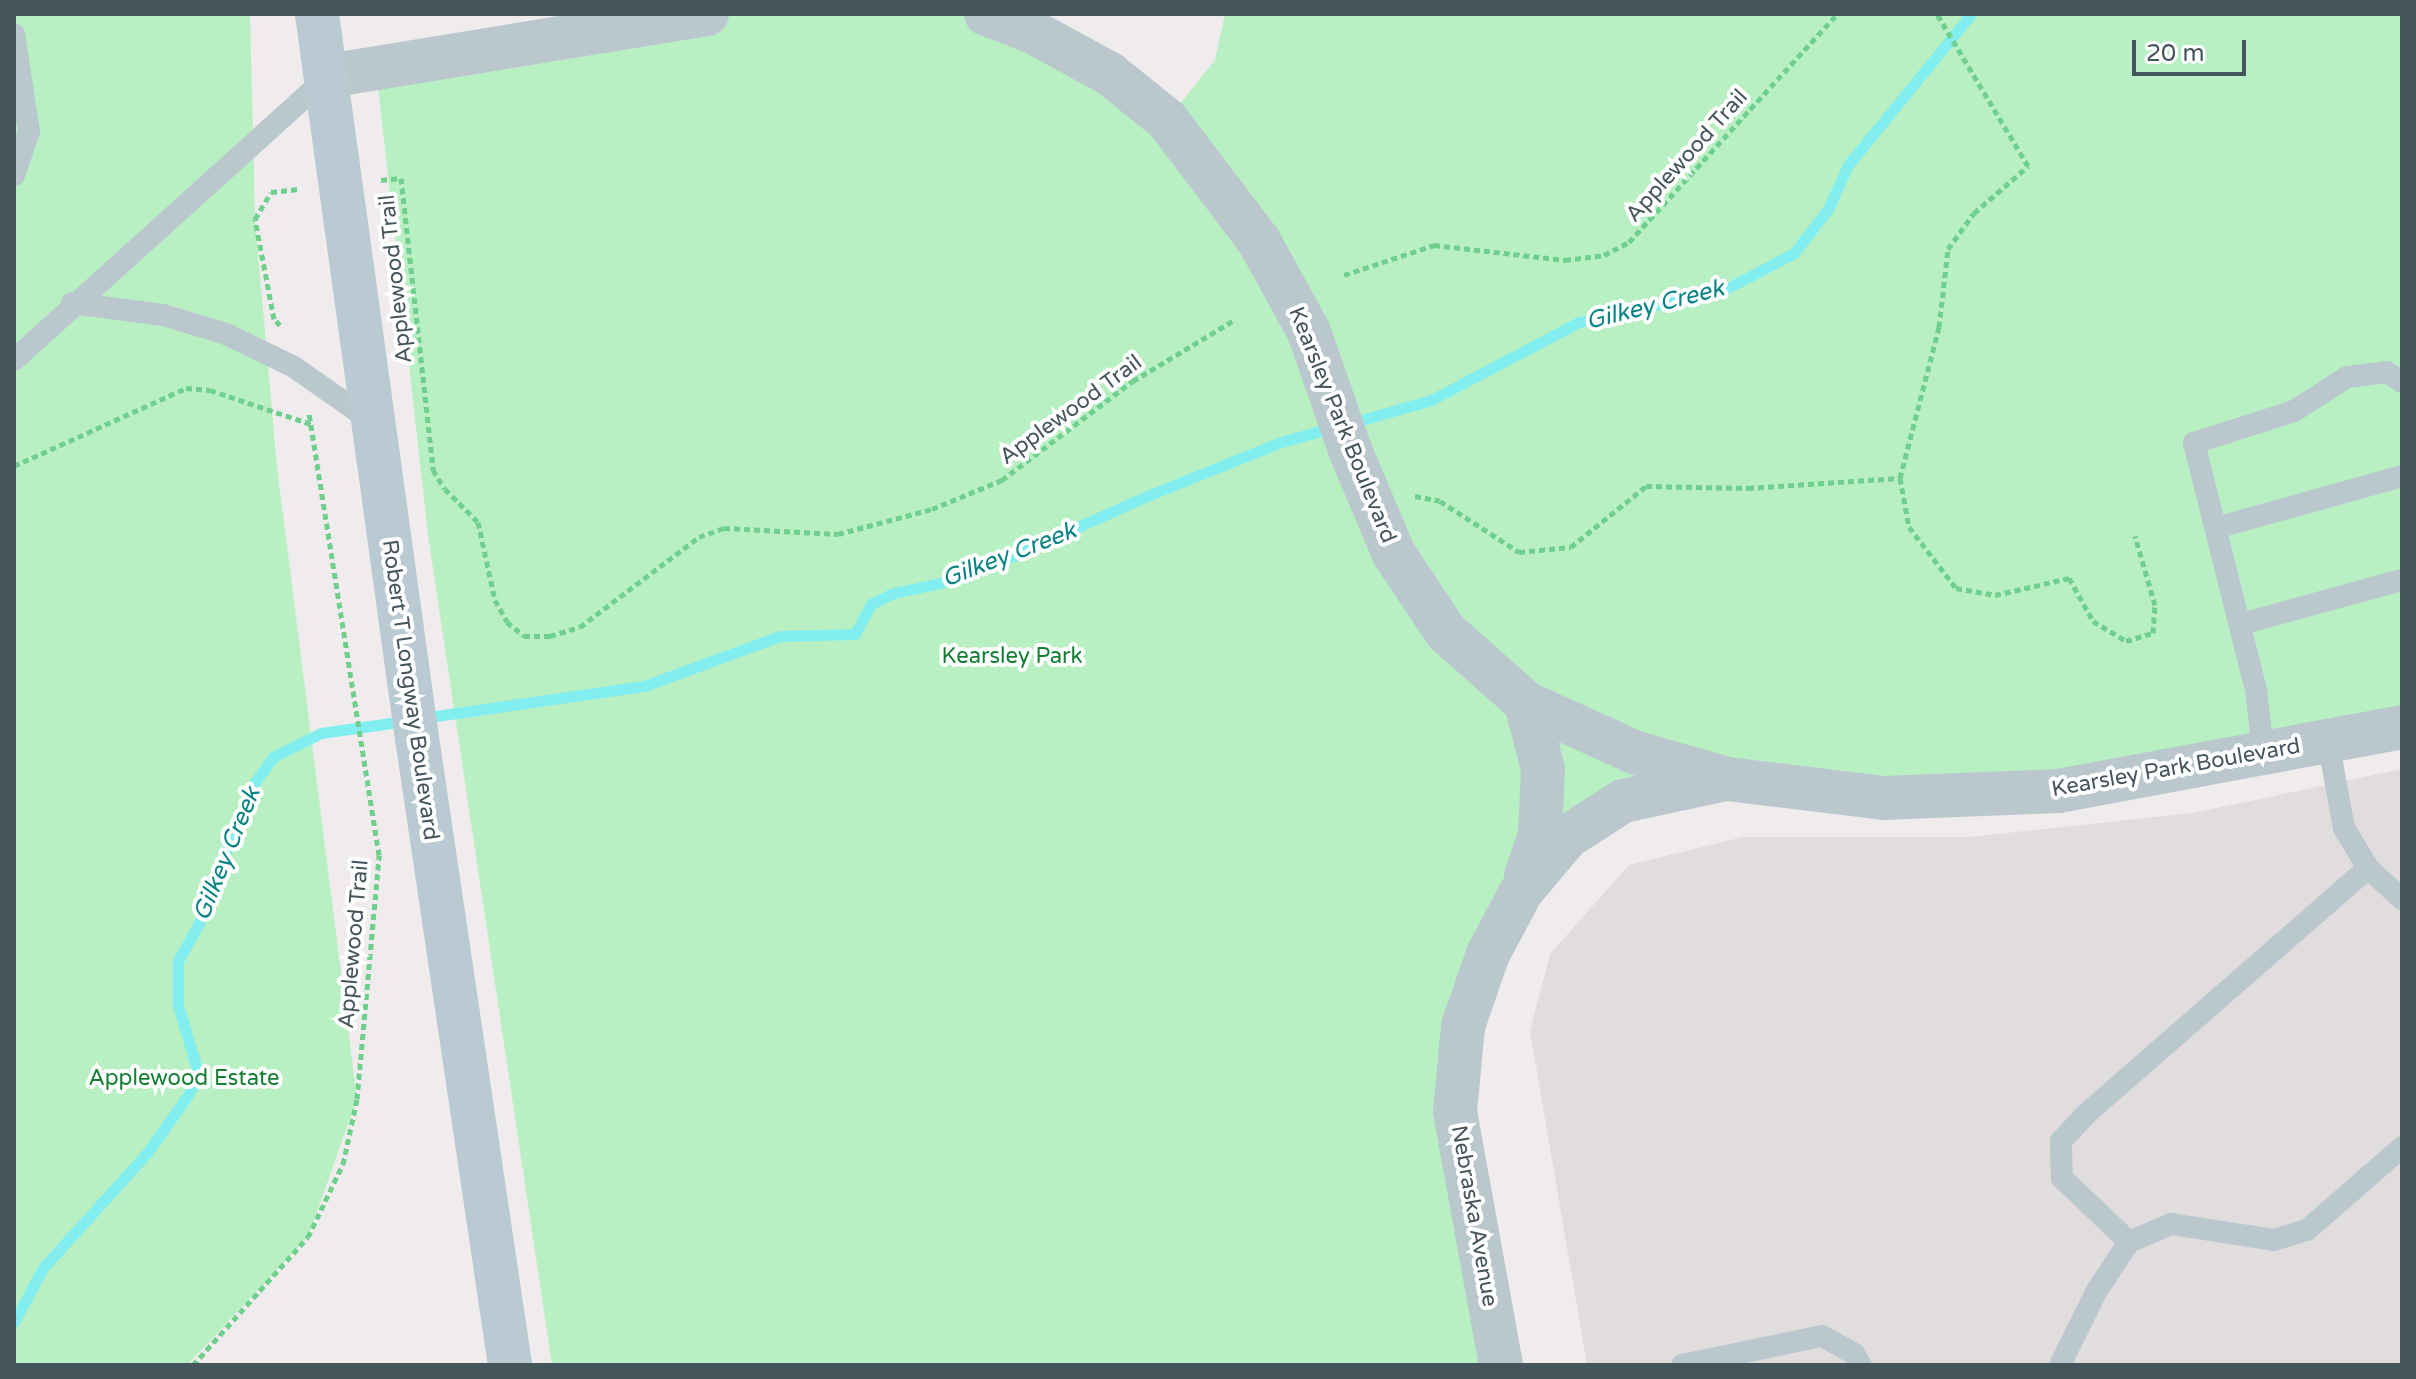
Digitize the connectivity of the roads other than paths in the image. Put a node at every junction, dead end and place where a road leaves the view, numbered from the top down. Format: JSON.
{"nodes":[{"id":1,"x":317,"y":14,"type":"edge"},
{"id":2,"x":707,"y":14,"type":"edge"},
{"id":3,"x":986,"y":14,"type":"edge"},
{"id":4,"x":1032,"y":23,"type":"edge"},
{"id":5,"x":14,"y":34,"type":"edge"},
{"id":6,"x":328,"y":76,"type":"junction"},
{"id":7,"x":14,"y":175,"type":"edge"},
{"id":8,"x":72,"y":303,"type":"junction"},
{"id":9,"x":14,"y":360,"type":"edge"},
{"id":10,"x":2402,"y":382,"type":"edge"},
{"id":11,"x":371,"y":421,"type":"junction"},
{"id":12,"x":2402,"y":476,"type":"edge"},
{"id":13,"x":2216,"y":528,"type":"junction"},
{"id":14,"x":2402,"y":580,"type":"edge"},
{"id":15,"x":2241,"y":624,"type":"junction"},
{"id":16,"x":1526,"y":703,"type":"junction"},
{"id":17,"x":2402,"y":727,"type":"edge"},
{"id":18,"x":2328,"y":741,"type":"junction"},
{"id":19,"x":2263,"y":753,"type":"junction"},
{"id":20,"x":1727,"y":779,"type":"junction"},
{"id":21,"x":2368,"y":868,"type":"junction"},
{"id":22,"x":1521,"y":892,"type":"junction"},
{"id":23,"x":2402,"y":899,"type":"edge"},
{"id":24,"x":2402,"y":1147,"type":"edge"},
{"id":25,"x":2129,"y":1242,"type":"junction"},
{"id":26,"x":510,"y":1365,"type":"edge"},
{"id":27,"x":1501,"y":1365,"type":"edge"},
{"id":28,"x":1682,"y":1365,"type":"edge"},
{"id":29,"x":1861,"y":1365,"type":"edge"},
{"id":30,"x":2060,"y":1365,"type":"edge"}],
"edges":[{"from":1,"to":6,"type":"street","name":"Robert T Longway Boulevard"},
{"from":2,"to":6,"type":"street"},
{"from":3,"to":4,"type":"street","name":"Kearsley Park Boulevard"},
{"from":4,"to":16,"type":"street","name":"Kearsley Park Boulevard"},
{"from":5,"to":7,"type":"lane"},
{"from":6,"to":8,"type":"lane"},
{"from":6,"to":11,"type":"street","name":"Robert T Longway Boulevard"},
{"from":8,"to":9,"type":"lane"},
{"from":8,"to":11,"type":"lane"},
{"from":10,"to":13,"type":"lane"},
{"from":11,"to":26,"type":"street","name":"Robert T Longway Boulevard"},
{"from":12,"to":13,"type":"lane"},
{"from":13,"to":15,"type":"lane"},
{"from":14,"to":15,"type":"lane"},
{"from":15,"to":19,"type":"lane"},
{"from":16,"to":20,"type":"street","name":"Kearsley Park Boulevard"},
{"from":16,"to":22,"type":"street"},
{"from":17,"to":18,"type":"street","name":"Kearsley Park Boulevard"},
{"from":18,"to":19,"type":"street","name":"Kearsley Park Boulevard"},
{"from":18,"to":21,"type":"lane"},
{"from":19,"to":20,"type":"street","name":"Kearsley Park Boulevard"},
{"from":20,"to":22,"type":"street","name":"Nebraska Avenue"},
{"from":21,"to":23,"type":"lane"},
{"from":21,"to":25,"type":"lane"},
{"from":22,"to":27,"type":"street","name":"Nebraska Avenue"},
{"from":24,"to":25,"type":"lane"},
{"from":25,"to":30,"type":"lane"},
{"from":28,"to":29,"type":"lane"}]}
